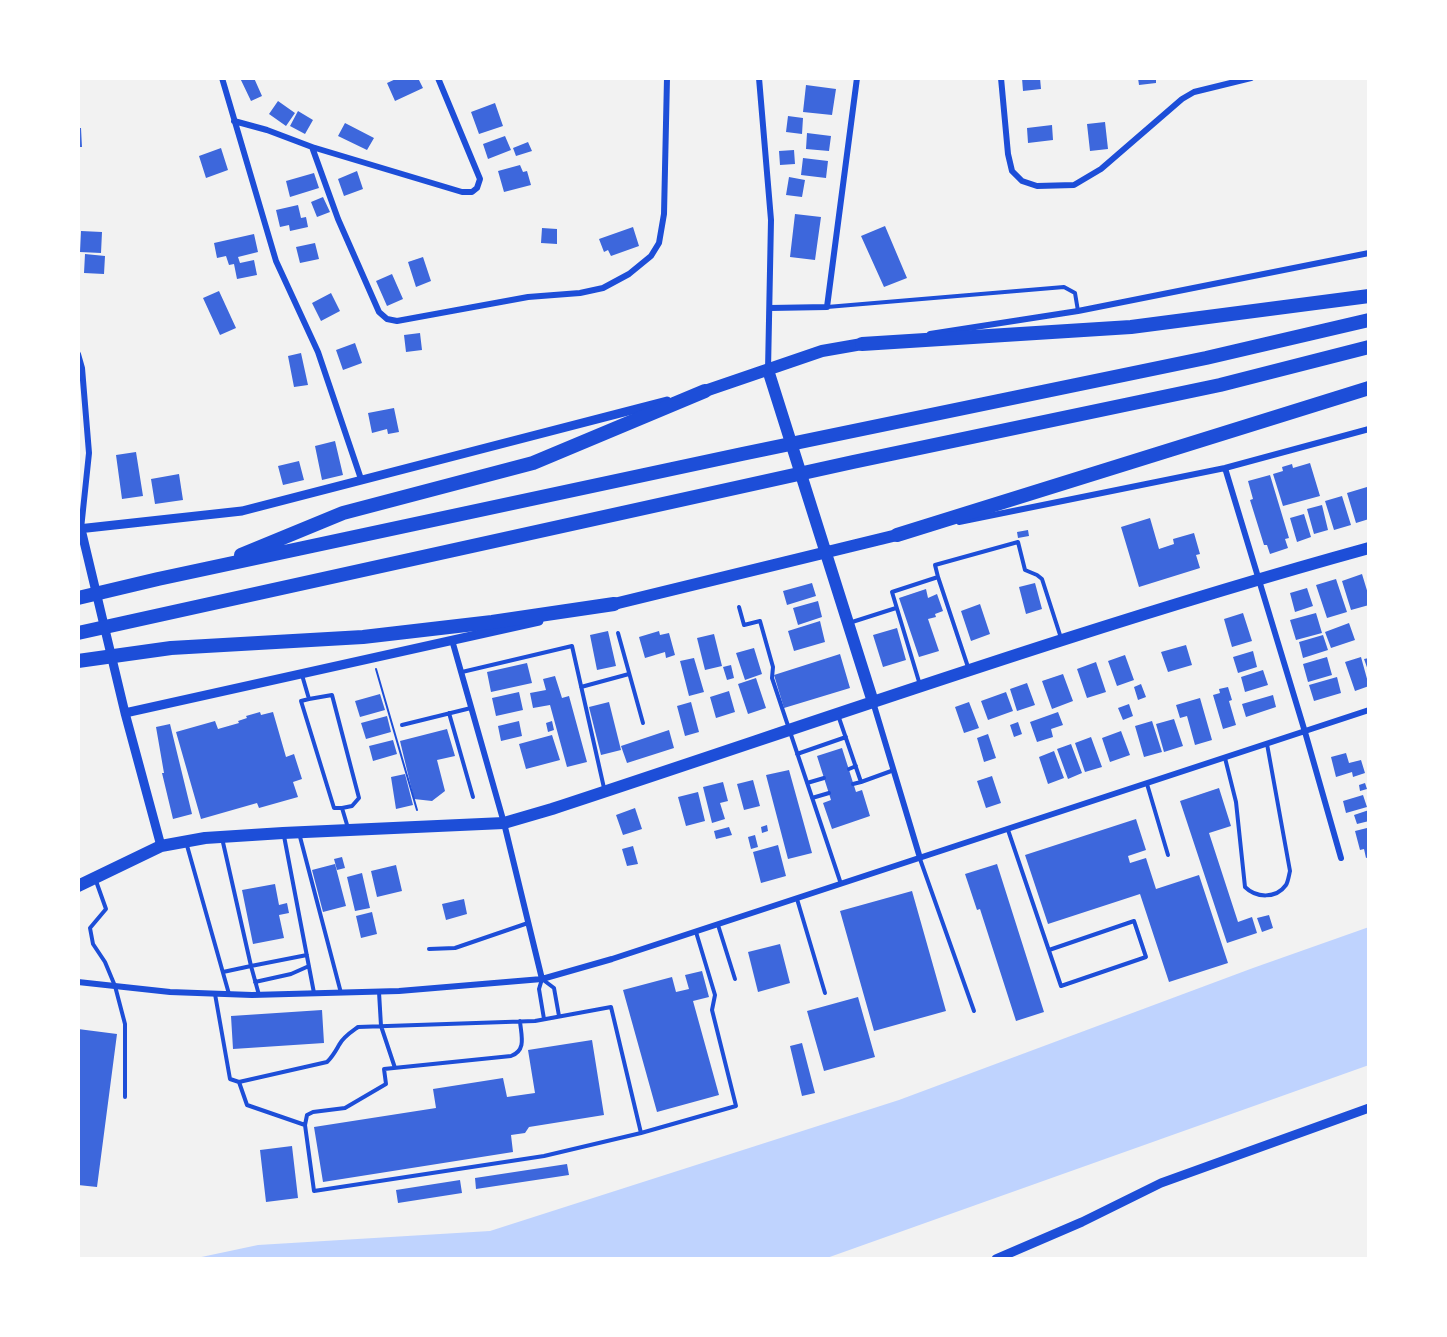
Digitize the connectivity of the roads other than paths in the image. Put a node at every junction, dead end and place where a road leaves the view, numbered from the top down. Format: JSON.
{"nodes":[{"id":1,"x":222,"y":78,"type":"edge"},
{"id":2,"x":438,"y":78,"type":"edge"},
{"id":3,"x":667,"y":78,"type":"edge"},
{"id":4,"x":759,"y":78,"type":"edge"},
{"id":5,"x":857,"y":78,"type":"edge"},
{"id":6,"x":1001,"y":78,"type":"edge"},
{"id":7,"x":1251,"y":78,"type":"edge"},
{"id":8,"x":234,"y":121,"type":"junction"},
{"id":9,"x":312,"y":147,"type":"junction"},
{"id":10,"x":1369,"y":253,"type":"edge"},
{"id":11,"x":1369,"y":296,"type":"edge"},
{"id":12,"x":770,"y":308,"type":"junction"},
{"id":13,"x":827,"y":308,"type":"junction"},
{"id":14,"x":1078,"y":311,"type":"junction"},
{"id":15,"x":1369,"y":320,"type":"edge"},
{"id":16,"x":862,"y":344,"type":"junction"},
{"id":17,"x":1369,"y":347,"type":"edge"},
{"id":18,"x":78,"y":354,"type":"edge"},
{"id":19,"x":768,"y":370,"type":"junction"},
{"id":20,"x":1369,"y":388,"type":"edge"},
{"id":21,"x":705,"y":391,"type":"junction"},
{"id":22,"x":1369,"y":429,"type":"edge"},
{"id":23,"x":1225,"y":468,"type":"junction"},
{"id":24,"x":361,"y":479,"type":"junction"},
{"id":25,"x":79,"y":529,"type":"edge"},
{"id":26,"x":897,"y":535,"type":"junction"},
{"id":27,"x":1369,"y":548,"type":"edge"},
{"id":28,"x":826,"y":553,"type":"junction"},
{"id":29,"x":208,"y":568,"type":"junction"},
{"id":30,"x":938,"y":577,"type":"junction"},
{"id":31,"x":1259,"y":578,"type":"junction"},
{"id":32,"x":78,"y":598,"type":"edge"},
{"id":33,"x":614,"y":604,"type":"junction"},
{"id":34,"x":739,"y":607,"type":"dead end"},
{"id":35,"x":897,"y":608,"type":"junction"},
{"id":36,"x":849,"y":624,"type":"junction"},
{"id":37,"x":78,"y":633,"type":"edge"},
{"id":38,"x":618,"y":633,"type":"dead end"},
{"id":39,"x":452,"y":640,"type":"junction"},
{"id":40,"x":1062,"y":641,"type":"junction"},
{"id":41,"x":78,"y":661,"type":"edge"},
{"id":42,"x":970,"y":671,"type":"junction"},
{"id":43,"x":461,"y":672,"type":"junction"},
{"id":44,"x":302,"y":674,"type":"junction"},
{"id":45,"x":629,"y":674,"type":"junction"},
{"id":46,"x":581,"y":687,"type":"junction"},
{"id":47,"x":921,"y":687,"type":"junction"},
{"id":48,"x":309,"y":699,"type":"junction"},
{"id":49,"x":873,"y":702,"type":"junction"},
{"id":50,"x":471,"y":708,"type":"junction"},
{"id":51,"x":1369,"y":710,"type":"edge"},
{"id":52,"x":125,"y":713,"type":"junction"},
{"id":53,"x":449,"y":713,"type":"junction"},
{"id":54,"x":838,"y":714,"type":"junction"},
{"id":55,"x":643,"y":723,"type":"dead end"},
{"id":56,"x":402,"y":725,"type":"dead end"},
{"id":57,"x":789,"y":730,"type":"junction"},
{"id":58,"x":1305,"y":732,"type":"junction"},
{"id":59,"x":846,"y":737,"type":"junction"},
{"id":60,"x":1267,"y":744,"type":"junction"},
{"id":61,"x":797,"y":754,"type":"junction"},
{"id":62,"x":1226,"y":758,"type":"junction"},
{"id":63,"x":856,"y":766,"type":"junction"},
{"id":64,"x":849,"y":769,"type":"dead end"},
{"id":65,"x":894,"y":770,"type":"junction"},
{"id":66,"x":824,"y":778,"type":"dead end"},
{"id":67,"x":861,"y":782,"type":"junction"},
{"id":68,"x":807,"y":783,"type":"junction"},
{"id":69,"x":854,"y":784,"type":"dead end"},
{"id":70,"x":1147,"y":784,"type":"junction"},
{"id":71,"x":604,"y":792,"type":"junction"},
{"id":72,"x":829,"y":793,"type":"dead end"},
{"id":73,"x":473,"y":797,"type":"dead end"},
{"id":74,"x":812,"y":798,"type":"junction"},
{"id":75,"x":342,"y":808,"type":"junction"},
{"id":76,"x":504,"y":823,"type":"junction"},
{"id":77,"x":1008,"y":830,"type":"junction"},
{"id":78,"x":348,"y":831,"type":"junction"},
{"id":79,"x":299,"y":832,"type":"junction"},
{"id":80,"x":283,"y":833,"type":"junction"},
{"id":81,"x":222,"y":837,"type":"junction"},
{"id":82,"x":186,"y":842,"type":"junction"},
{"id":83,"x":161,"y":846,"type":"junction"},
{"id":84,"x":1168,"y":855,"type":"dead end"},
{"id":85,"x":920,"y":858,"type":"junction"},
{"id":86,"x":1341,"y":858,"type":"dead end"},
{"id":87,"x":94,"y":878,"type":"junction"},
{"id":88,"x":842,"y":884,"type":"junction"},
{"id":89,"x":78,"y":886,"type":"edge"},
{"id":90,"x":797,"y":899,"type":"junction"},
{"id":91,"x":528,"y":923,"type":"junction"},
{"id":92,"x":718,"y":924,"type":"junction"},
{"id":93,"x":696,"y":932,"type":"junction"},
{"id":94,"x":429,"y":949,"type":"dead end"},
{"id":95,"x":1048,"y":950,"type":"junction"},
{"id":96,"x":307,"y":955,"type":"junction"},
{"id":97,"x":251,"y":966,"type":"junction"},
{"id":98,"x":309,"y":966,"type":"junction"},
{"id":99,"x":223,"y":972,"type":"junction"},
{"id":100,"x":735,"y":979,"type":"dead end"},
{"id":101,"x":542,"y":980,"type":"junction"},
{"id":102,"x":78,"y":982,"type":"edge"},
{"id":103,"x":255,"y":982,"type":"junction"},
{"id":104,"x":115,"y":986,"type":"junction"},
{"id":105,"x":379,"y":992,"type":"junction"},
{"id":106,"x":341,"y":993,"type":"junction"},
{"id":107,"x":825,"y":993,"type":"dead end"},
{"id":108,"x":215,"y":994,"type":"junction"},
{"id":109,"x":229,"y":994,"type":"junction"},
{"id":110,"x":259,"y":994,"type":"junction"},
{"id":111,"x":315,"y":994,"type":"junction"},
{"id":112,"x":974,"y":1011,"type":"dead end"},
{"id":113,"x":560,"y":1016,"type":"junction"},
{"id":114,"x":544,"y":1019,"type":"junction"},
{"id":115,"x":520,"y":1021,"type":"junction"},
{"id":116,"x":381,"y":1026,"type":"junction"},
{"id":117,"x":395,"y":1068,"type":"junction"},
{"id":118,"x":239,"y":1082,"type":"junction"},
{"id":119,"x":126,"y":1097,"type":"dead end"},
{"id":120,"x":1369,"y":1108,"type":"edge"},
{"id":121,"x":305,"y":1125,"type":"junction"},
{"id":122,"x":641,"y":1133,"type":"junction"},
{"id":123,"x":996,"y":1259,"type":"edge"}],
"edges":[{"from":1,"to":8,"type":"street"},
{"from":2,"to":9,"type":"street"},
{"from":3,"to":9,"type":"street"},
{"from":4,"to":12,"type":"street"},
{"from":5,"to":13,"type":"street"},
{"from":6,"to":7,"type":"street"},
{"from":8,"to":9,"type":"street"},
{"from":8,"to":24,"type":"street"},
{"from":10,"to":14,"type":"street"},
{"from":11,"to":16,"type":"highway"},
{"from":12,"to":13,"type":"street"},
{"from":12,"to":19,"type":"street"},
{"from":13,"to":14,"type":"lane"},
{"from":14,"to":16,"type":"street"},
{"from":15,"to":29,"type":"highway"},
{"from":16,"to":19,"type":"main road"},
{"from":17,"to":37,"type":"highway"},
{"from":18,"to":25,"type":"street"},
{"from":19,"to":21,"type":"main road"},
{"from":19,"to":28,"type":"main road"},
{"from":20,"to":26,"type":"highway"},
{"from":21,"to":24,"type":"street"},
{"from":21,"to":29,"type":"highway"},
{"from":22,"to":23,"type":"street"},
{"from":23,"to":26,"type":"street"},
{"from":23,"to":31,"type":"street"},
{"from":24,"to":25,"type":"street"},
{"from":25,"to":52,"type":"street"},
{"from":26,"to":28,"type":"main road"},
{"from":27,"to":31,"type":"main road"},
{"from":28,"to":33,"type":"main road"},
{"from":28,"to":36,"type":"main road"},
{"from":29,"to":32,"type":"highway"},
{"from":30,"to":35,"type":"lane"},
{"from":30,"to":40,"type":"lane"},
{"from":30,"to":42,"type":"lane"},
{"from":31,"to":40,"type":"main road"},
{"from":31,"to":58,"type":"street"},
{"from":33,"to":39,"type":"street"},
{"from":33,"to":41,"type":"highway"},
{"from":34,"to":57,"type":"lane"},
{"from":35,"to":36,"type":"lane"},
{"from":35,"to":47,"type":"lane"},
{"from":36,"to":49,"type":"main road"},
{"from":38,"to":45,"type":"lane"},
{"from":39,"to":43,"type":"street"},
{"from":39,"to":44,"type":"street"},
{"from":40,"to":42,"type":"main road"},
{"from":42,"to":47,"type":"main road"},
{"from":43,"to":46,"type":"lane"},
{"from":43,"to":50,"type":"street"},
{"from":44,"to":48,"type":"lane"},
{"from":44,"to":52,"type":"street"},
{"from":45,"to":46,"type":"lane"},
{"from":45,"to":55,"type":"lane"},
{"from":46,"to":71,"type":"lane"},
{"from":47,"to":49,"type":"main road"},
{"from":48,"to":75,"type":"lane"},
{"from":48,"to":75,"type":"lane"},
{"from":49,"to":54,"type":"main road"},
{"from":49,"to":65,"type":"street"},
{"from":50,"to":53,"type":"lane"},
{"from":50,"to":76,"type":"street"},
{"from":51,"to":58,"type":"street"},
{"from":52,"to":83,"type":"street"},
{"from":53,"to":56,"type":"lane"},
{"from":53,"to":73,"type":"lane"},
{"from":54,"to":57,"type":"main road"},
{"from":54,"to":59,"type":"lane"},
{"from":57,"to":61,"type":"lane"},
{"from":57,"to":71,"type":"main road"},
{"from":58,"to":60,"type":"street"},
{"from":58,"to":86,"type":"street"},
{"from":59,"to":61,"type":"lane"},
{"from":59,"to":63,"type":"lane"},
{"from":60,"to":62,"type":"street"},
{"from":60,"to":62,"type":"lane"},
{"from":61,"to":68,"type":"lane"},
{"from":62,"to":70,"type":"street"},
{"from":63,"to":64,"type":"lane"},
{"from":63,"to":67,"type":"lane"},
{"from":65,"to":67,"type":"lane"},
{"from":65,"to":85,"type":"street"},
{"from":66,"to":68,"type":"lane"},
{"from":67,"to":69,"type":"lane"},
{"from":68,"to":74,"type":"lane"},
{"from":70,"to":77,"type":"street"},
{"from":70,"to":84,"type":"lane"},
{"from":71,"to":76,"type":"main road"},
{"from":72,"to":74,"type":"lane"},
{"from":74,"to":88,"type":"lane"},
{"from":75,"to":78,"type":"lane"},
{"from":76,"to":78,"type":"main road"},
{"from":76,"to":91,"type":"street"},
{"from":77,"to":85,"type":"street"},
{"from":77,"to":95,"type":"lane"},
{"from":78,"to":79,"type":"main road"},
{"from":79,"to":80,"type":"main road"},
{"from":79,"to":106,"type":"lane"},
{"from":80,"to":81,"type":"main road"},
{"from":80,"to":96,"type":"lane"},
{"from":81,"to":82,"type":"main road"},
{"from":81,"to":97,"type":"lane"},
{"from":82,"to":83,"type":"main road"},
{"from":82,"to":99,"type":"lane"},
{"from":83,"to":87,"type":"main road"},
{"from":85,"to":88,"type":"street"},
{"from":85,"to":112,"type":"lane"},
{"from":87,"to":89,"type":"main road"},
{"from":87,"to":104,"type":"lane"},
{"from":88,"to":90,"type":"street"},
{"from":90,"to":92,"type":"street"},
{"from":90,"to":107,"type":"lane"},
{"from":91,"to":94,"type":"lane"},
{"from":91,"to":101,"type":"street"},
{"from":92,"to":93,"type":"street"},
{"from":92,"to":100,"type":"lane"},
{"from":93,"to":101,"type":"street"},
{"from":93,"to":122,"type":"lane"},
{"from":95,"to":95,"type":"lane"},
{"from":96,"to":97,"type":"lane"},
{"from":96,"to":98,"type":"lane"},
{"from":97,"to":99,"type":"lane"},
{"from":97,"to":103,"type":"lane"},
{"from":98,"to":103,"type":"lane"},
{"from":98,"to":111,"type":"lane"},
{"from":99,"to":109,"type":"lane"},
{"from":101,"to":105,"type":"street"},
{"from":101,"to":113,"type":"lane"},
{"from":101,"to":114,"type":"lane"},
{"from":102,"to":104,"type":"street"},
{"from":103,"to":110,"type":"lane"},
{"from":104,"to":108,"type":"street"},
{"from":104,"to":119,"type":"lane"},
{"from":105,"to":106,"type":"street"},
{"from":105,"to":116,"type":"lane"},
{"from":106,"to":111,"type":"street"},
{"from":108,"to":109,"type":"street"},
{"from":108,"to":118,"type":"lane"},
{"from":109,"to":110,"type":"street"},
{"from":110,"to":111,"type":"street"},
{"from":113,"to":114,"type":"lane"},
{"from":113,"to":122,"type":"lane"},
{"from":114,"to":115,"type":"lane"},
{"from":115,"to":116,"type":"lane"},
{"from":115,"to":117,"type":"lane"},
{"from":116,"to":117,"type":"lane"},
{"from":116,"to":118,"type":"lane"},
{"from":117,"to":121,"type":"lane"},
{"from":118,"to":121,"type":"lane"},
{"from":120,"to":123,"type":"street"},
{"from":121,"to":122,"type":"lane"}]}
